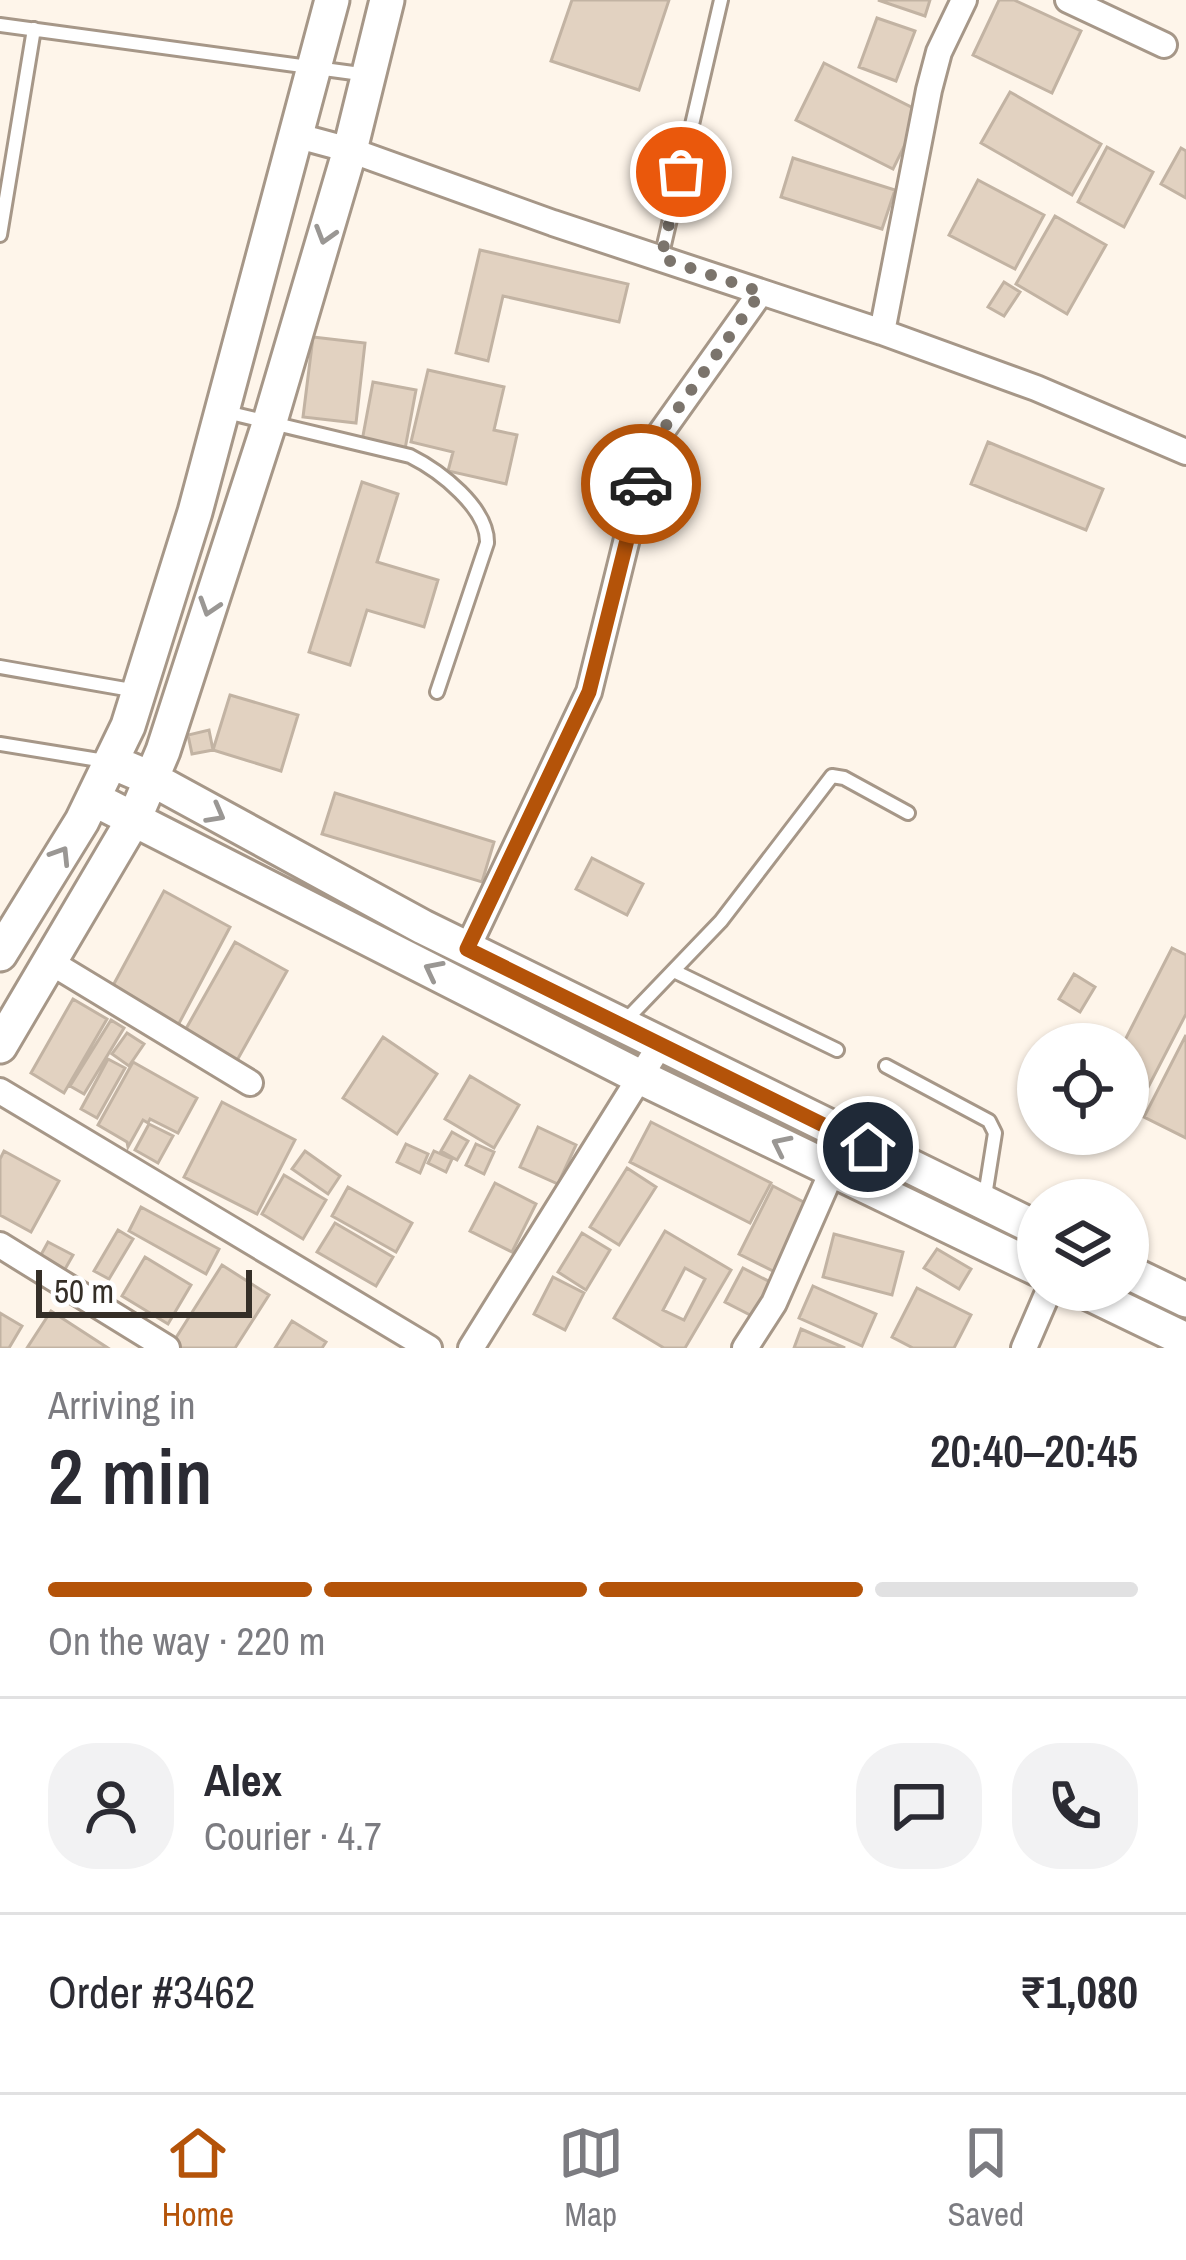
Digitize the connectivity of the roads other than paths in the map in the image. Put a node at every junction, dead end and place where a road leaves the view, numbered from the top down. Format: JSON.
{"nodes":[{"id":1,"x":332,"y":0,"type":"edge"},
{"id":2,"x":388,"y":0,"type":"edge"},
{"id":3,"x":721,"y":0,"type":"edge"},
{"id":4,"x":964,"y":0,"type":"edge"},
{"id":5,"x":1068,"y":0,"type":"edge"},
{"id":6,"x":0,"y":25,"type":"edge"},
{"id":7,"x":34,"y":29,"type":"junction"},
{"id":8,"x":1164,"y":45,"type":"dead end"},
{"id":9,"x":315,"y":65,"type":"junction"},
{"id":10,"x":370,"y":75,"type":"junction"},
{"id":11,"x":298,"y":136,"type":"junction"},
{"id":12,"x":350,"y":150,"type":"junction"},
{"id":13,"x":0,"y":235,"type":"edge"},
{"id":14,"x":661,"y":258,"type":"junction"},
{"id":15,"x":761,"y":292,"type":"junction"},
{"id":16,"x":882,"y":332,"type":"junction"},
{"id":17,"x":222,"y":411,"type":"junction"},
{"id":18,"x":270,"y":421,"type":"junction"},
{"id":19,"x":1186,"y":452,"type":"edge"},
{"id":20,"x":0,"y":667,"type":"edge"},
{"id":21,"x":139,"y":692,"type":"junction"},
{"id":22,"x":437,"y":692,"type":"dead end"},
{"id":23,"x":0,"y":744,"type":"edge"},
{"id":24,"x":112,"y":762,"type":"junction"},
{"id":25,"x":152,"y":779,"type":"junction"},
{"id":26,"x":94,"y":799,"type":"junction"},
{"id":27,"x":908,"y":814,"type":"dead end"},
{"id":28,"x":135,"y":817,"type":"junction"},
{"id":29,"x":467,"y":949,"type":"junction"},
{"id":30,"x":0,"y":954,"type":"edge"},
{"id":31,"x":52,"y":963,"type":"junction"},
{"id":32,"x":676,"y":972,"type":"junction"},
{"id":33,"x":620,"y":1025,"type":"junction"},
{"id":34,"x":660,"y":1045,"type":"junction"},
{"id":35,"x":0,"y":1046,"type":"edge"},
{"id":36,"x":837,"y":1050,"type":"dead end"},
{"id":37,"x":886,"y":1066,"type":"dead end"},
{"id":38,"x":641,"y":1078,"type":"junction"},
{"id":39,"x":250,"y":1083,"type":"dead end"},
{"id":40,"x":0,"y":1091,"type":"edge"},
{"id":41,"x":832,"y":1169,"type":"junction"},
{"id":42,"x":984,"y":1203,"type":"junction"},
{"id":43,"x":1017,"y":1219,"type":"edge"},
{"id":44,"x":0,"y":1245,"type":"edge"},
{"id":45,"x":1017,"y":1258,"type":"edge"},
{"id":46,"x":1149,"y":1282,"type":"edge"},
{"id":47,"x":1186,"y":1300,"type":"edge"},
{"id":48,"x":1039,"y":1311,"type":"edge"},
{"id":49,"x":1125,"y":1311,"type":"edge"},
{"id":50,"x":1177,"y":1336,"type":"edge"},
{"id":51,"x":167,"y":1348,"type":"edge"},
{"id":52,"x":428,"y":1348,"type":"edge"},
{"id":53,"x":471,"y":1348,"type":"edge"},
{"id":54,"x":745,"y":1348,"type":"edge"},
{"id":55,"x":1024,"y":1348,"type":"edge"}],
"edges":[{"from":1,"to":9,"type":"street"},
{"from":2,"to":10,"type":"street"},
{"from":3,"to":14,"type":"lane"},
{"from":4,"to":16,"type":"street"},
{"from":5,"to":8,"type":"street"},
{"from":6,"to":7,"type":"lane"},
{"from":7,"to":9,"type":"lane"},
{"from":7,"to":13,"type":"lane"},
{"from":9,"to":10,"type":"lane"},
{"from":9,"to":11,"type":"street"},
{"from":10,"to":12,"type":"street"},
{"from":11,"to":12,"type":"street"},
{"from":11,"to":17,"type":"street"},
{"from":12,"to":14,"type":"street"},
{"from":12,"to":18,"type":"street","one_way":true},
{"from":14,"to":15,"type":"street"},
{"from":15,"to":16,"type":"street"},
{"from":15,"to":29,"type":"street"},
{"from":16,"to":19,"type":"street"},
{"from":17,"to":18,"type":"lane"},
{"from":17,"to":21,"type":"street"},
{"from":18,"to":22,"type":"lane"},
{"from":18,"to":25,"type":"street","one_way":true},
{"from":20,"to":21,"type":"lane"},
{"from":21,"to":24,"type":"street"},
{"from":23,"to":24,"type":"lane"},
{"from":24,"to":25,"type":"street"},
{"from":24,"to":26,"type":"street"},
{"from":25,"to":28,"type":"street"},
{"from":25,"to":29,"type":"street","one_way":true},
{"from":26,"to":28,"type":"street"},
{"from":30,"to":26,"type":"street","one_way":true},
{"from":27,"to":32,"type":"lane"},
{"from":28,"to":31,"type":"street"},
{"from":38,"to":28,"type":"street","one_way":true},
{"from":29,"to":33,"type":"street"},
{"from":31,"to":35,"type":"street"},
{"from":31,"to":39,"type":"street"},
{"from":32,"to":33,"type":"lane"},
{"from":32,"to":36,"type":"lane"},
{"from":33,"to":34,"type":"street"},
{"from":34,"to":38,"type":"street"},
{"from":34,"to":42,"type":"street"},
{"from":37,"to":42,"type":"lane"},
{"from":41,"to":38,"type":"street","one_way":true},
{"from":38,"to":53,"type":"street"},
{"from":40,"to":52,"type":"street"},
{"from":41,"to":45,"type":"street"},
{"from":41,"to":54,"type":"street"},
{"from":42,"to":43,"type":"street"},
{"from":44,"to":51,"type":"street"},
{"from":46,"to":47,"type":"street"},
{"from":47,"to":50,"type":"street"},
{"from":48,"to":55,"type":"street"},
{"from":49,"to":50,"type":"street"}]}
